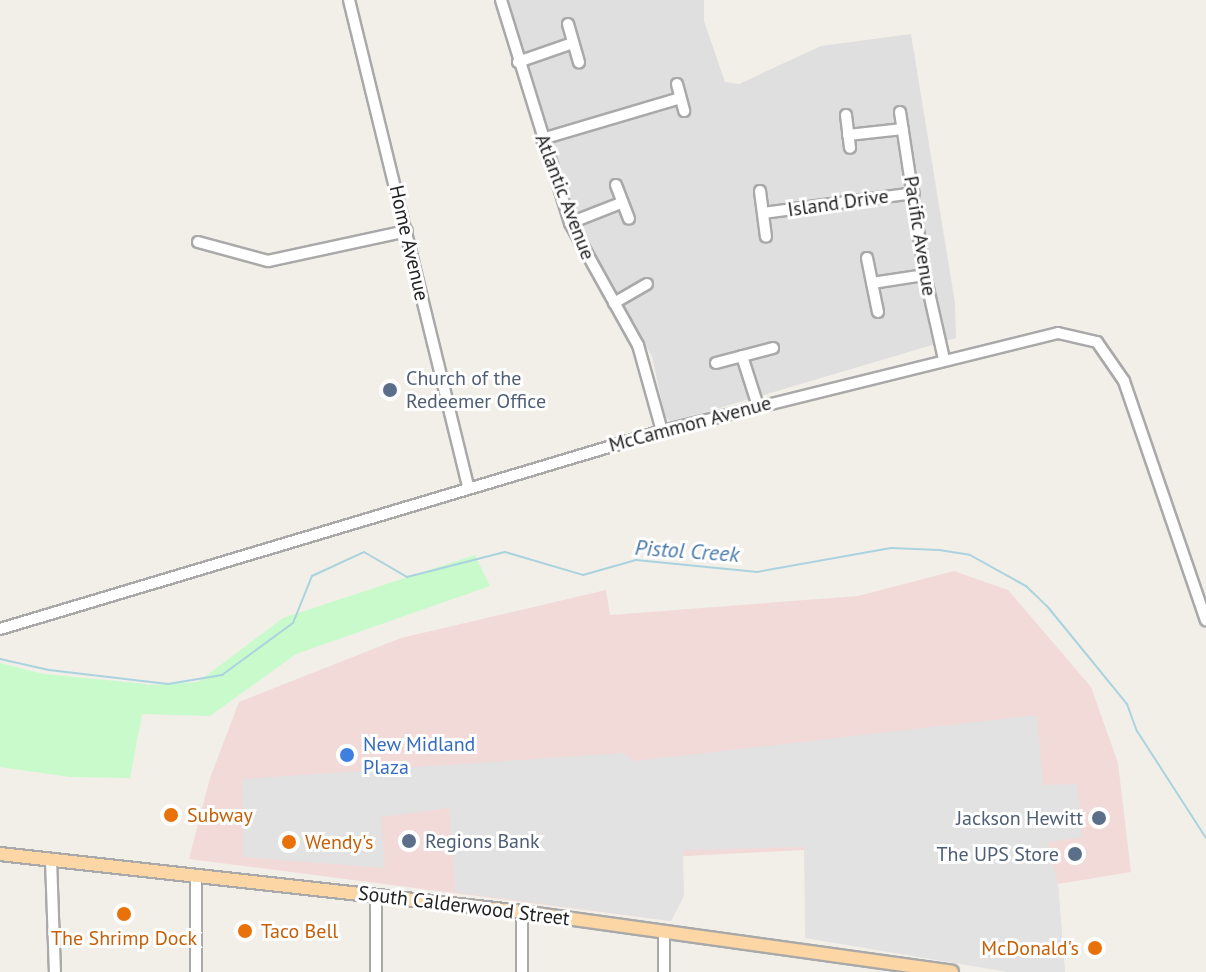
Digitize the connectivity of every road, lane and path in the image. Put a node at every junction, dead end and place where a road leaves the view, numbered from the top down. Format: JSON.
{"nodes":[{"id":1,"x":349,"y":0,"type":"edge"},
{"id":2,"x":501,"y":0,"type":"edge"},
{"id":3,"x":568,"y":24,"type":"dead end"},
{"id":4,"x":573,"y":43,"type":"junction"},
{"id":5,"x":518,"y":62,"type":"junction"},
{"id":6,"x":579,"y":62,"type":"dead end"},
{"id":7,"x":677,"y":84,"type":"dead end"},
{"id":8,"x":680,"y":98,"type":"junction"},
{"id":9,"x":684,"y":111,"type":"dead end"},
{"id":10,"x":900,"y":112,"type":"dead end"},
{"id":11,"x":846,"y":115,"type":"dead end"},
{"id":12,"x":903,"y":129,"type":"junction"},
{"id":13,"x":848,"y":135,"type":"junction"},
{"id":14,"x":542,"y":139,"type":"junction"},
{"id":15,"x":850,"y":148,"type":"dead end"},
{"id":16,"x":616,"y":185,"type":"dead end"},
{"id":17,"x":760,"y":191,"type":"dead end"},
{"id":18,"x":914,"y":193,"type":"junction"},
{"id":19,"x":621,"y":203,"type":"junction"},
{"id":20,"x":763,"y":213,"type":"junction"},
{"id":21,"x":629,"y":219,"type":"dead end"},
{"id":22,"x":570,"y":223,"type":"junction"},
{"id":23,"x":407,"y":231,"type":"junction"},
{"id":24,"x":766,"y":237,"type":"dead end"},
{"id":25,"x":198,"y":242,"type":"dead end"},
{"id":26,"x":867,"y":258,"type":"dead end"},
{"id":27,"x":925,"y":275,"type":"junction"},
{"id":28,"x":872,"y":283,"type":"junction"},
{"id":29,"x":647,"y":284,"type":"dead end"},
{"id":30,"x":614,"y":303,"type":"junction"},
{"id":31,"x":878,"y":312,"type":"dead end"},
{"id":32,"x":773,"y":348,"type":"dead end"},
{"id":33,"x":742,"y":356,"type":"junction"},
{"id":34,"x":944,"y":359,"type":"junction"},
{"id":35,"x":716,"y":363,"type":"dead end"},
{"id":36,"x":758,"y":406,"type":"junction"},
{"id":37,"x":662,"y":431,"type":"junction"},
{"id":38,"x":468,"y":486,"type":"junction"},
{"id":39,"x":1206,"y":620,"type":"edge"},
{"id":40,"x":0,"y":629,"type":"edge"},
{"id":41,"x":0,"y":854,"type":"edge"},
{"id":42,"x":51,"y":859,"type":"junction"},
{"id":43,"x":196,"y":875,"type":"junction"},
{"id":44,"x":376,"y":895,"type":"junction"},
{"id":45,"x":522,"y":912,"type":"junction"},
{"id":46,"x":664,"y":932,"type":"junction"},
{"id":47,"x":927,"y":970,"type":"edge"},
{"id":48,"x":55,"y":972,"type":"edge"},
{"id":49,"x":196,"y":972,"type":"edge"},
{"id":50,"x":376,"y":972,"type":"edge"},
{"id":51,"x":522,"y":972,"type":"edge"},
{"id":52,"x":664,"y":972,"type":"edge"},
{"id":53,"x":952,"y":972,"type":"edge"}],
"edges":[{"from":1,"to":23,"type":"street","name":"Home Avenue"},
{"from":2,"to":5,"type":"street","name":"Atlantic Avenue"},
{"from":3,"to":4,"type":"street"},
{"from":4,"to":5,"type":"street"},
{"from":4,"to":6,"type":"street"},
{"from":5,"to":14,"type":"street","name":"Atlantic Avenue"},
{"from":7,"to":8,"type":"street"},
{"from":8,"to":9,"type":"street"},
{"from":8,"to":14,"type":"street"},
{"from":10,"to":12,"type":"street","name":"Pacific Avenue"},
{"from":11,"to":13,"type":"street"},
{"from":12,"to":13,"type":"street"},
{"from":12,"to":18,"type":"street","name":"Pacific Avenue"},
{"from":13,"to":15,"type":"street"},
{"from":14,"to":22,"type":"street","name":"Atlantic Avenue"},
{"from":16,"to":19,"type":"street"},
{"from":17,"to":20,"type":"street","name":"Island Drive"},
{"from":18,"to":20,"type":"street","name":"Island Drive"},
{"from":18,"to":27,"type":"street","name":"Pacific Avenue"},
{"from":19,"to":21,"type":"street"},
{"from":19,"to":22,"type":"street"},
{"from":20,"to":24,"type":"street","name":"Island Drive"},
{"from":22,"to":30,"type":"street","name":"Atlantic Avenue"},
{"from":23,"to":25,"type":"street"},
{"from":23,"to":38,"type":"street","name":"Home Avenue"},
{"from":26,"to":28,"type":"street"},
{"from":27,"to":28,"type":"street"},
{"from":27,"to":34,"type":"street","name":"Pacific Avenue"},
{"from":28,"to":31,"type":"street"},
{"from":29,"to":30,"type":"street"},
{"from":30,"to":37,"type":"street","name":"Atlantic Avenue"},
{"from":32,"to":33,"type":"street"},
{"from":33,"to":35,"type":"street"},
{"from":33,"to":36,"type":"street"},
{"from":34,"to":36,"type":"street","name":"McCammon Avenue"},
{"from":34,"to":39,"type":"street","name":"McCammon Avenue"},
{"from":36,"to":37,"type":"street","name":"McCammon Avenue"},
{"from":37,"to":38,"type":"street","name":"McCammon Avenue"},
{"from":38,"to":40,"type":"street","name":"McCammon Avenue"},
{"from":41,"to":42,"type":"main road","name":"South Calderwood Street"},
{"from":42,"to":43,"type":"main road","name":"South Calderwood Street"},
{"from":42,"to":48,"type":"street"},
{"from":43,"to":44,"type":"main road","name":"South Calderwood Street"},
{"from":43,"to":49,"type":"street"},
{"from":44,"to":45,"type":"main road","name":"South Calderwood Street"},
{"from":44,"to":50,"type":"street"},
{"from":45,"to":46,"type":"main road","name":"South Calderwood Street"},
{"from":45,"to":51,"type":"street"},
{"from":46,"to":47,"type":"main road","name":"South Calderwood Street"},
{"from":46,"to":52,"type":"street"},
{"from":47,"to":53,"type":"main road","name":"South Calderwood Street"}]}
